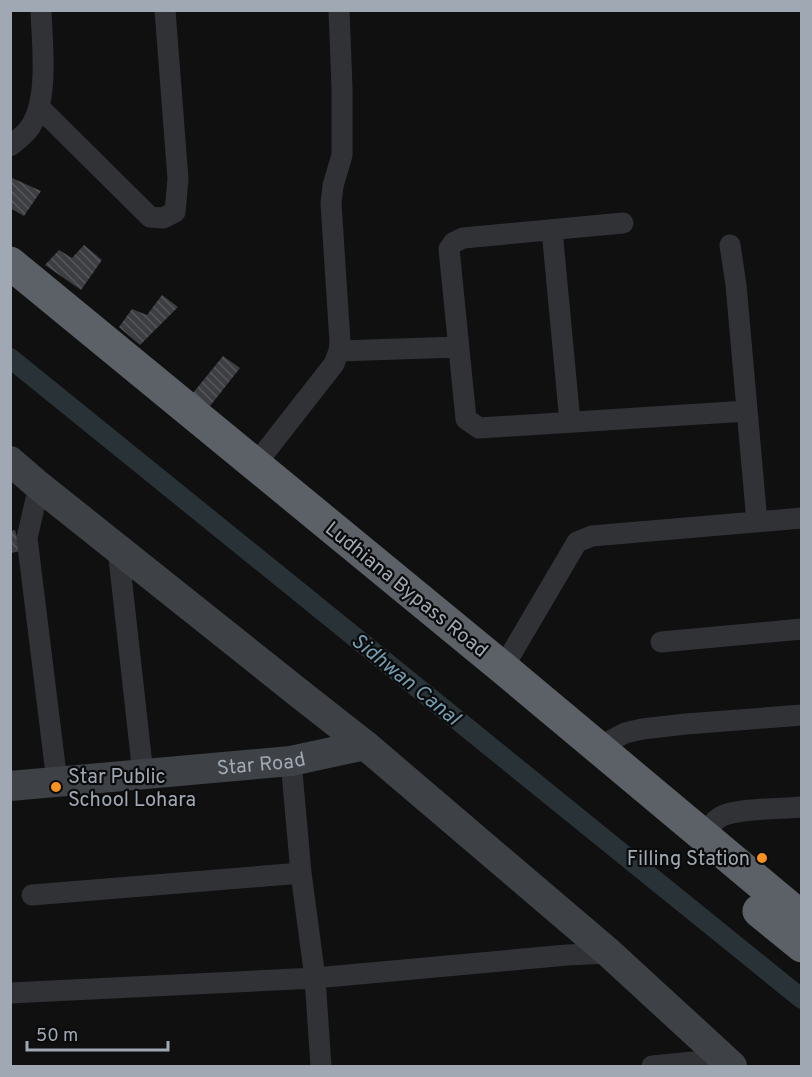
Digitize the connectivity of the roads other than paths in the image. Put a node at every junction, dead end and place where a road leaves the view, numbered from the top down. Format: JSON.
{"nodes":[{"id":1,"x":41,"y":10,"type":"edge"},
{"id":2,"x":165,"y":10,"type":"edge"},
{"id":3,"x":339,"y":10,"type":"edge"},
{"id":4,"x":40,"y":108,"type":"junction"},
{"id":5,"x":10,"y":146,"type":"edge"},
{"id":6,"x":623,"y":223,"type":"dead end"},
{"id":7,"x":552,"y":230,"type":"junction"},
{"id":8,"x":730,"y":245,"type":"dead end"},
{"id":9,"x":10,"y":263,"type":"edge"},
{"id":10,"x":10,"y":292,"type":"edge"},
{"id":11,"x":458,"y":347,"type":"junction"},
{"id":12,"x":339,"y":351,"type":"junction"},
{"id":13,"x":747,"y":411,"type":"junction"},
{"id":14,"x":570,"y":422,"type":"junction"},
{"id":15,"x":10,"y":461,"type":"edge"},
{"id":16,"x":255,"y":465,"type":"junction"},
{"id":17,"x":39,"y":486,"type":"junction"},
{"id":18,"x":801,"y":518,"type":"edge"},
{"id":19,"x":757,"y":522,"type":"junction"},
{"id":20,"x":118,"y":549,"type":"junction"},
{"id":21,"x":801,"y":629,"type":"edge"},
{"id":22,"x":661,"y":642,"type":"dead end"},
{"id":23,"x":503,"y":668,"type":"junction"},
{"id":24,"x":801,"y":715,"type":"edge"},
{"id":25,"x":365,"y":745,"type":"junction"},
{"id":26,"x":601,"y":750,"type":"junction"},
{"id":27,"x":291,"y":761,"type":"junction"},
{"id":28,"x":143,"y":774,"type":"junction"},
{"id":29,"x":57,"y":782,"type":"junction"},
{"id":30,"x":10,"y":786,"type":"edge"},
{"id":31,"x":801,"y":807,"type":"edge"},
{"id":32,"x":702,"y":836,"type":"junction"},
{"id":33,"x":301,"y":873,"type":"junction"},
{"id":34,"x":32,"y":895,"type":"dead end"},
{"id":35,"x":801,"y":918,"type":"edge"},
{"id":36,"x":801,"y":946,"type":"edge"},
{"id":37,"x":609,"y":953,"type":"junction"},
{"id":38,"x":315,"y":978,"type":"junction"},
{"id":39,"x":10,"y":993,"type":"edge"},
{"id":40,"x":728,"y":1063,"type":"edge"},
{"id":41,"x":321,"y":1066,"type":"edge"},
{"id":42,"x":652,"y":1066,"type":"edge"}],
"edges":[{"from":1,"to":4,"type":"street"},
{"from":2,"to":4,"type":"street"},
{"from":3,"to":12,"type":"street"},
{"from":4,"to":5,"type":"street"},
{"from":6,"to":7,"type":"street"},
{"from":7,"to":11,"type":"street"},
{"from":7,"to":14,"type":"street"},
{"from":8,"to":13,"type":"street"},
{"from":9,"to":16,"type":"highway","name":"Ludhiana Bypass Road"},
{"from":10,"to":36,"type":"highway","name":"Ludhiana Bypass Road"},
{"from":11,"to":12,"type":"street"},
{"from":11,"to":14,"type":"street"},
{"from":12,"to":16,"type":"street"},
{"from":13,"to":14,"type":"street"},
{"from":13,"to":19,"type":"street"},
{"from":15,"to":17,"type":"street"},
{"from":16,"to":23,"type":"highway","name":"Ludhiana Bypass Road"},
{"from":17,"to":20,"type":"street"},
{"from":17,"to":29,"type":"street"},
{"from":18,"to":19,"type":"street"},
{"from":19,"to":23,"type":"street"},
{"from":20,"to":25,"type":"street"},
{"from":20,"to":28,"type":"street"},
{"from":21,"to":22,"type":"street"},
{"from":23,"to":26,"type":"highway","name":"Ludhiana Bypass Road"},
{"from":24,"to":26,"type":"street"},
{"from":25,"to":27,"type":"street","name":"Star Road"},
{"from":25,"to":37,"type":"street"},
{"from":26,"to":32,"type":"highway","name":"Ludhiana Bypass Road"},
{"from":27,"to":28,"type":"street","name":"Star Road"},
{"from":27,"to":33,"type":"street"},
{"from":28,"to":29,"type":"street","name":"Star Road"},
{"from":29,"to":30,"type":"street","name":"Star Road"},
{"from":31,"to":32,"type":"street"},
{"from":32,"to":35,"type":"highway","name":"Ludhiana Bypass Road"},
{"from":33,"to":34,"type":"street"},
{"from":33,"to":38,"type":"street"},
{"from":37,"to":38,"type":"street"},
{"from":37,"to":40,"type":"street"},
{"from":38,"to":39,"type":"street"},
{"from":38,"to":41,"type":"street"},
{"from":40,"to":42,"type":"street"}]}
